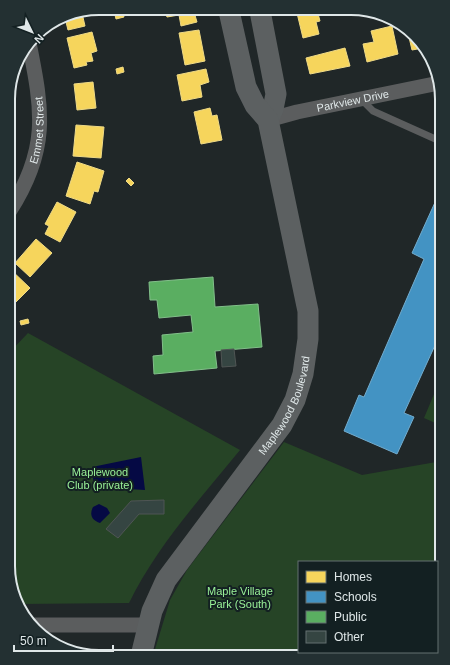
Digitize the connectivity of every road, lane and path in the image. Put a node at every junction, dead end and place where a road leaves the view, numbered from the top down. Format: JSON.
{"nodes":[{"id":1,"x":231,"y":15,"type":"edge"},
{"id":2,"x":261,"y":15,"type":"edge"},
{"id":3,"x":31,"y":52,"type":"edge"},
{"id":4,"x":433,"y":84,"type":"edge"},
{"id":5,"x":361,"y":99,"type":"junction"},
{"id":6,"x":268,"y":120,"type":"junction"},
{"id":7,"x":435,"y":139,"type":"edge"},
{"id":8,"x":15,"y":201,"type":"edge"},
{"id":9,"x":40,"y":625,"type":"edge"},
{"id":10,"x":148,"y":625,"type":"junction"},
{"id":11,"x":142,"y":650,"type":"edge"}],
"edges":[{"from":1,"to":6,"type":"street","name":"Maplewood Boulevard"},
{"from":2,"to":6,"type":"street"},
{"from":3,"to":8,"type":"street","name":"Emmet Street"},
{"from":4,"to":5,"type":"street","name":"Parkview Drive"},
{"from":5,"to":6,"type":"street","name":"Parkview Drive"},
{"from":5,"to":7,"type":"lane"},
{"from":6,"to":10,"type":"street","name":"Maplewood Boulevard"},
{"from":9,"to":10,"type":"street"},
{"from":10,"to":11,"type":"street","name":"Maplewood Boulevard"}]}
